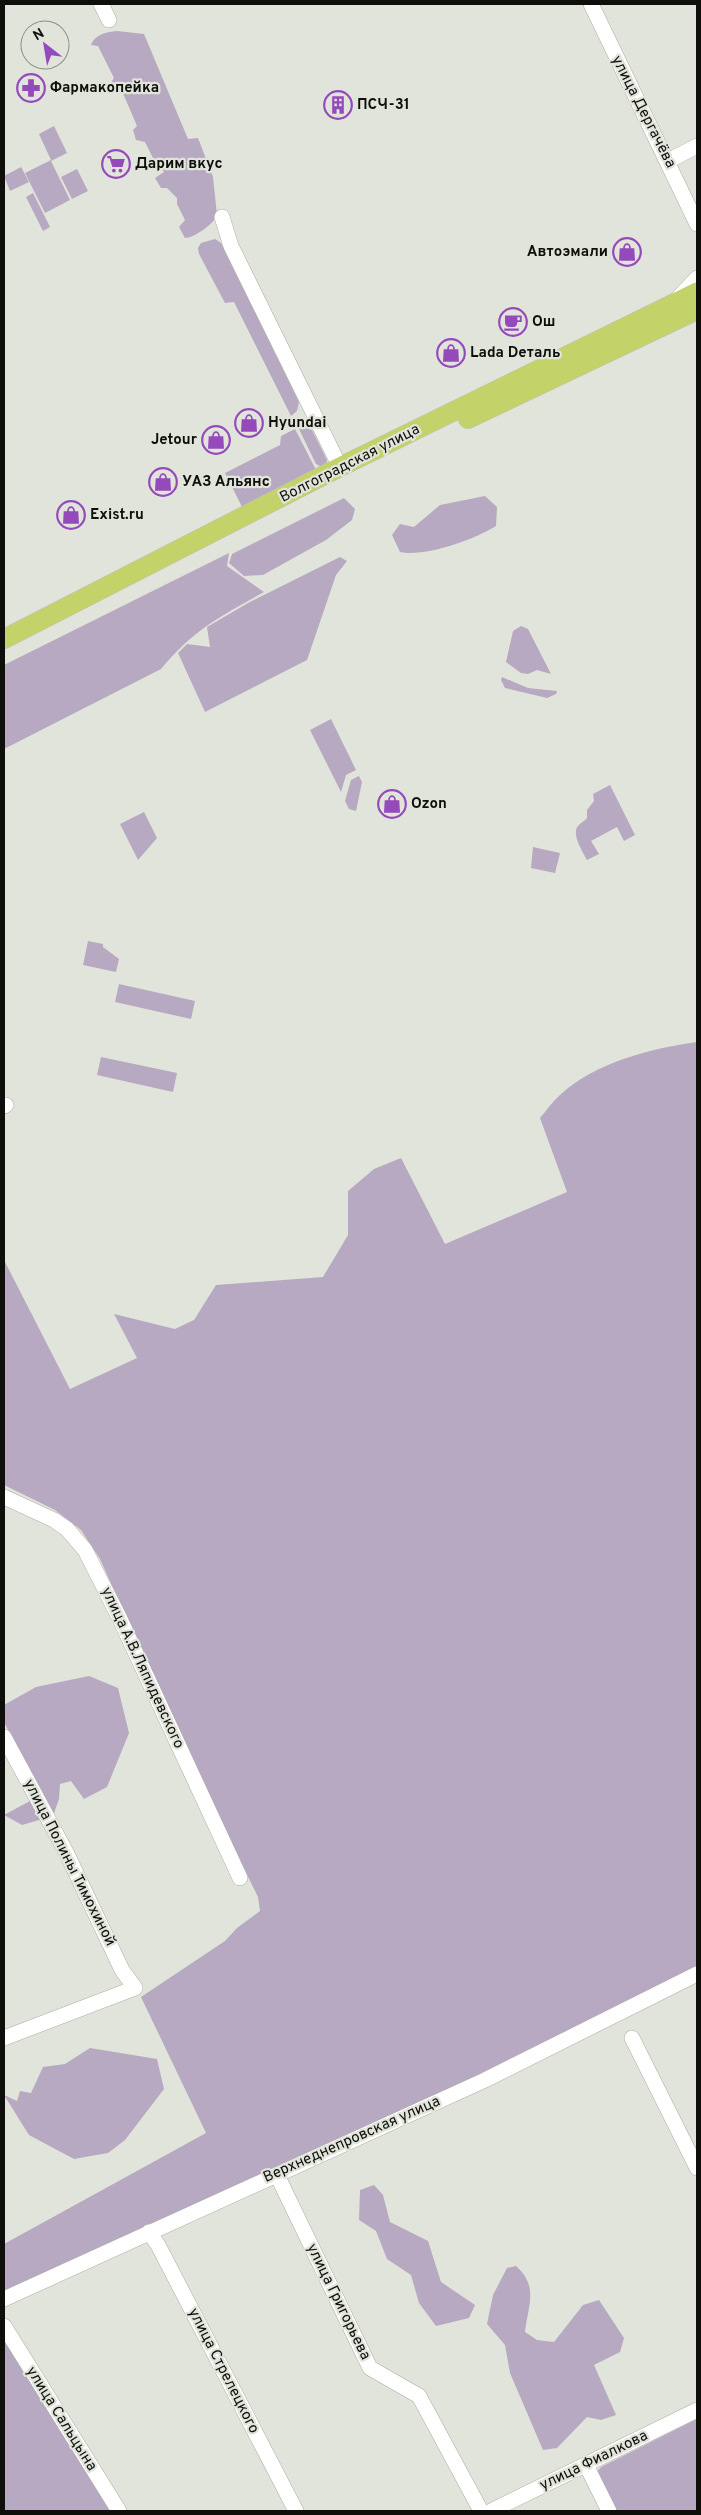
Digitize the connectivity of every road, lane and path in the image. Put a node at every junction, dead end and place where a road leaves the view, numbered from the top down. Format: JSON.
{"nodes":[{"id":1,"x":101,"y":4,"type":"edge"},
{"id":2,"x":591,"y":4,"type":"edge"},
{"id":3,"x":109,"y":20,"type":"dead end"},
{"id":4,"x":697,"y":146,"type":"edge"},
{"id":5,"x":668,"y":161,"type":"junction"},
{"id":6,"x":222,"y":217,"type":"dead end"},
{"id":7,"x":697,"y":221,"type":"edge"},
{"id":8,"x":697,"y":278,"type":"edge"},
{"id":9,"x":697,"y":292,"type":"edge"},
{"id":10,"x":697,"y":310,"type":"edge"},
{"id":11,"x":672,"y":313,"type":"junction"},
{"id":12,"x":697,"y":316,"type":"edge"},
{"id":13,"x":340,"y":467,"type":"junction"},
{"id":14,"x":193,"y":550,"type":"junction"},
{"id":15,"x":4,"y":639,"type":"edge"},
{"id":16,"x":4,"y":651,"type":"edge"},
{"id":17,"x":4,"y":1497,"type":"edge"},
{"id":18,"x":4,"y":1737,"type":"edge"},
{"id":19,"x":240,"y":1878,"type":"dead end"},
{"id":20,"x":697,"y":1974,"type":"edge"},
{"id":21,"x":4,"y":2038,"type":"edge"},
{"id":22,"x":632,"y":2038,"type":"dead end"},
{"id":23,"x":697,"y":2168,"type":"edge"},
{"id":24,"x":277,"y":2175,"type":"junction"},
{"id":25,"x":149,"y":2232,"type":"junction"},
{"id":26,"x":4,"y":2299,"type":"edge"},
{"id":27,"x":4,"y":2326,"type":"edge"},
{"id":28,"x":697,"y":2410,"type":"edge"},
{"id":29,"x":586,"y":2465,"type":"junction"},
{"id":30,"x":119,"y":2511,"type":"edge"},
{"id":31,"x":296,"y":2511,"type":"edge"},
{"id":32,"x":481,"y":2511,"type":"edge"},
{"id":33,"x":491,"y":2511,"type":"edge"},
{"id":34,"x":609,"y":2511,"type":"edge"}],
"edges":[{"from":1,"to":3,"type":"street"},
{"from":2,"to":5,"type":"street","name":"улица Дергачёва"},
{"from":4,"to":5,"type":"street"},
{"from":5,"to":7,"type":"street","name":"улица Дергачёва"},
{"from":6,"to":13,"type":"street"},
{"from":8,"to":11,"type":"street"},
{"from":9,"to":11,"type":"main road","name":"Волгоградская улица"},
{"from":10,"to":11,"type":"main road","name":"Волгоградская улица"},
{"from":11,"to":12,"type":"street"},
{"from":11,"to":13,"type":"main road","name":"Волгоградская улица"},
{"from":11,"to":14,"type":"main road","name":"Волгоградская улица"},
{"from":13,"to":14,"type":"main road","name":"Волгоградская улица"},
{"from":14,"to":15,"type":"main road","name":"Волгоградская улица"},
{"from":14,"to":16,"type":"main road","name":"Волгоградская улица"},
{"from":17,"to":19,"type":"street","name":"улица А.В.Ляпидевского"},
{"from":18,"to":21,"type":"street","name":"улица Полины Тимохиной"},
{"from":20,"to":24,"type":"street","name":"Верхнеднепровская улица"},
{"from":22,"to":23,"type":"street"},
{"from":24,"to":25,"type":"street","name":"Верхнеднепровская улица"},
{"from":24,"to":32,"type":"street","name":"улица Григорьева"},
{"from":25,"to":26,"type":"street","name":"Верхнеднепровская улица"},
{"from":25,"to":31,"type":"street","name":"улица Стрелецкого"},
{"from":27,"to":30,"type":"street","name":"улица Сальцына"},
{"from":28,"to":29,"type":"street","name":"улица Фиалкова"},
{"from":29,"to":33,"type":"street","name":"улица Фиалкова"},
{"from":29,"to":34,"type":"street"}]}
